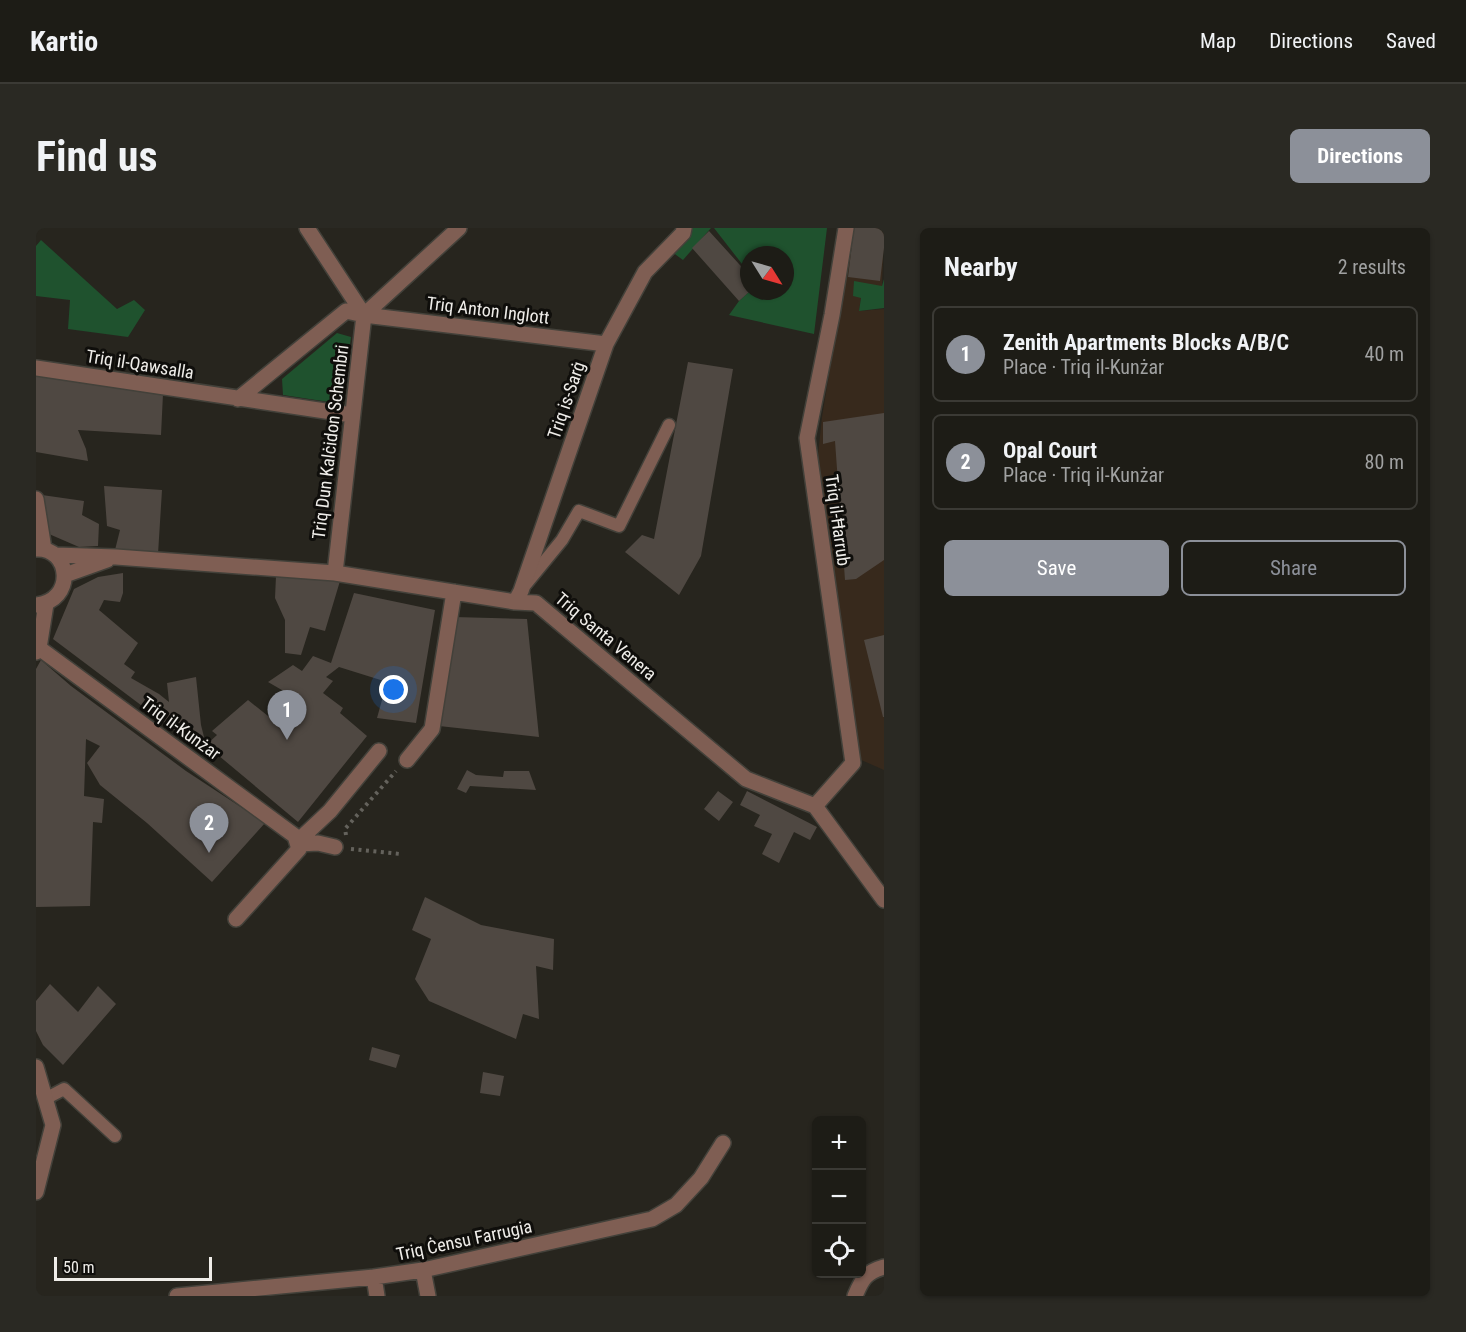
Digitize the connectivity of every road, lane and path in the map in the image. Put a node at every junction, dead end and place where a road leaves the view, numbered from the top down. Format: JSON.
{"nodes":[{"id":1,"x":307,"y":228,"type":"edge"},
{"id":2,"x":459,"y":228,"type":"edge"},
{"id":3,"x":684,"y":228,"type":"edge"},
{"id":4,"x":846,"y":228,"type":"edge"},
{"id":5,"x":364,"y":315,"type":"junction"},
{"id":6,"x":606,"y":344,"type":"junction"},
{"id":7,"x":36,"y":368,"type":"edge"},
{"id":8,"x":238,"y":399,"type":"junction"},
{"id":9,"x":352,"y":415,"type":"junction"},
{"id":10,"x":669,"y":425,"type":"dead end"},
{"id":11,"x":36,"y":500,"type":"edge"},
{"id":12,"x":45,"y":551,"type":"edge"},
{"id":13,"x":116,"y":557,"type":"junction"},
{"id":14,"x":334,"y":573,"type":"junction"},
{"id":15,"x":65,"y":575,"type":"junction"},
{"id":16,"x":454,"y":592,"type":"junction"},
{"id":17,"x":518,"y":597,"type":"junction"},
{"id":18,"x":41,"y":604,"type":"edge"},
{"id":19,"x":37,"y":650,"type":"edge"},
{"id":20,"x":379,"y":751,"type":"dead end"},
{"id":21,"x":406,"y":760,"type":"joint"},
{"id":22,"x":815,"y":806,"type":"junction"},
{"id":23,"x":298,"y":842,"type":"junction"},
{"id":24,"x":340,"y":848,"type":"junction"},
{"id":25,"x":400,"y":855,"type":"dead end"},
{"id":26,"x":884,"y":900,"type":"edge"},
{"id":27,"x":236,"y":919,"type":"dead end"},
{"id":28,"x":36,"y":1067,"type":"edge"},
{"id":29,"x":45,"y":1099,"type":"junction"},
{"id":30,"x":115,"y":1136,"type":"dead end"},
{"id":31,"x":723,"y":1143,"type":"dead end"},
{"id":32,"x":36,"y":1192,"type":"edge"},
{"id":33,"x":884,"y":1268,"type":"edge"},
{"id":34,"x":423,"y":1270,"type":"junction"},
{"id":35,"x":374,"y":1277,"type":"junction"},
{"id":36,"x":177,"y":1296,"type":"edge"},
{"id":37,"x":377,"y":1296,"type":"edge"},
{"id":38,"x":428,"y":1296,"type":"edge"},
{"id":39,"x":855,"y":1296,"type":"edge"}],
"edges":[{"from":1,"to":5,"type":"street"},
{"from":2,"to":5,"type":"street"},
{"from":3,"to":6,"type":"street","name":"Triq is-Sarġ"},
{"from":4,"to":22,"type":"street","name":"Triq il-Ħarrub"},
{"from":5,"to":6,"type":"street","name":"Triq Anton Inglott"},
{"from":5,"to":8,"type":"street"},
{"from":5,"to":9,"type":"street","name":"Triq Dun Kalċidon Schembri"},
{"from":6,"to":17,"type":"street","name":"Triq is-Sarġ"},
{"from":7,"to":8,"type":"street","name":"Triq il-Qawsalla"},
{"from":8,"to":9,"type":"street","name":"Triq il-Qawsalla"},
{"from":9,"to":14,"type":"street","name":"Triq Dun Kalċidon Schembri"},
{"from":10,"to":17,"type":"lane"},
{"from":11,"to":12,"type":"street"},
{"from":12,"to":13,"type":"street","name":"Triq Santa Venera"},
{"from":12,"to":15,"type":"street"},
{"from":13,"to":14,"type":"street","name":"Triq Santa Venera"},
{"from":13,"to":15,"type":"street","name":"Triq Santa Venera"},
{"from":14,"to":16,"type":"street","name":"Triq Santa Venera"},
{"from":15,"to":18,"type":"street"},
{"from":16,"to":17,"type":"street","name":"Triq Santa Venera"},
{"from":16,"to":21,"type":"street"},
{"from":17,"to":22,"type":"street","name":"Triq Santa Venera"},
{"from":18,"to":19,"type":"street"},
{"from":19,"to":23,"type":"street","name":"Triq il-Kunżar"},
{"from":20,"to":23,"type":"street"},
{"from":21,"to":24,"type":"path"},
{"from":22,"to":26,"type":"street"},
{"from":23,"to":24,"type":"street"},
{"from":23,"to":27,"type":"street"},
{"from":24,"to":25,"type":"path"},
{"from":28,"to":29,"type":"street"},
{"from":29,"to":30,"type":"lane"},
{"from":29,"to":32,"type":"street"},
{"from":31,"to":34,"type":"street","name":"Triq Ċensu Farrugia"},
{"from":33,"to":39,"type":"street"},
{"from":34,"to":35,"type":"street","name":"Triq Ċensu Farrugia"},
{"from":34,"to":38,"type":"street"},
{"from":35,"to":36,"type":"street","name":"Triq Ċensu Farrugia"},
{"from":35,"to":37,"type":"street"}]}
